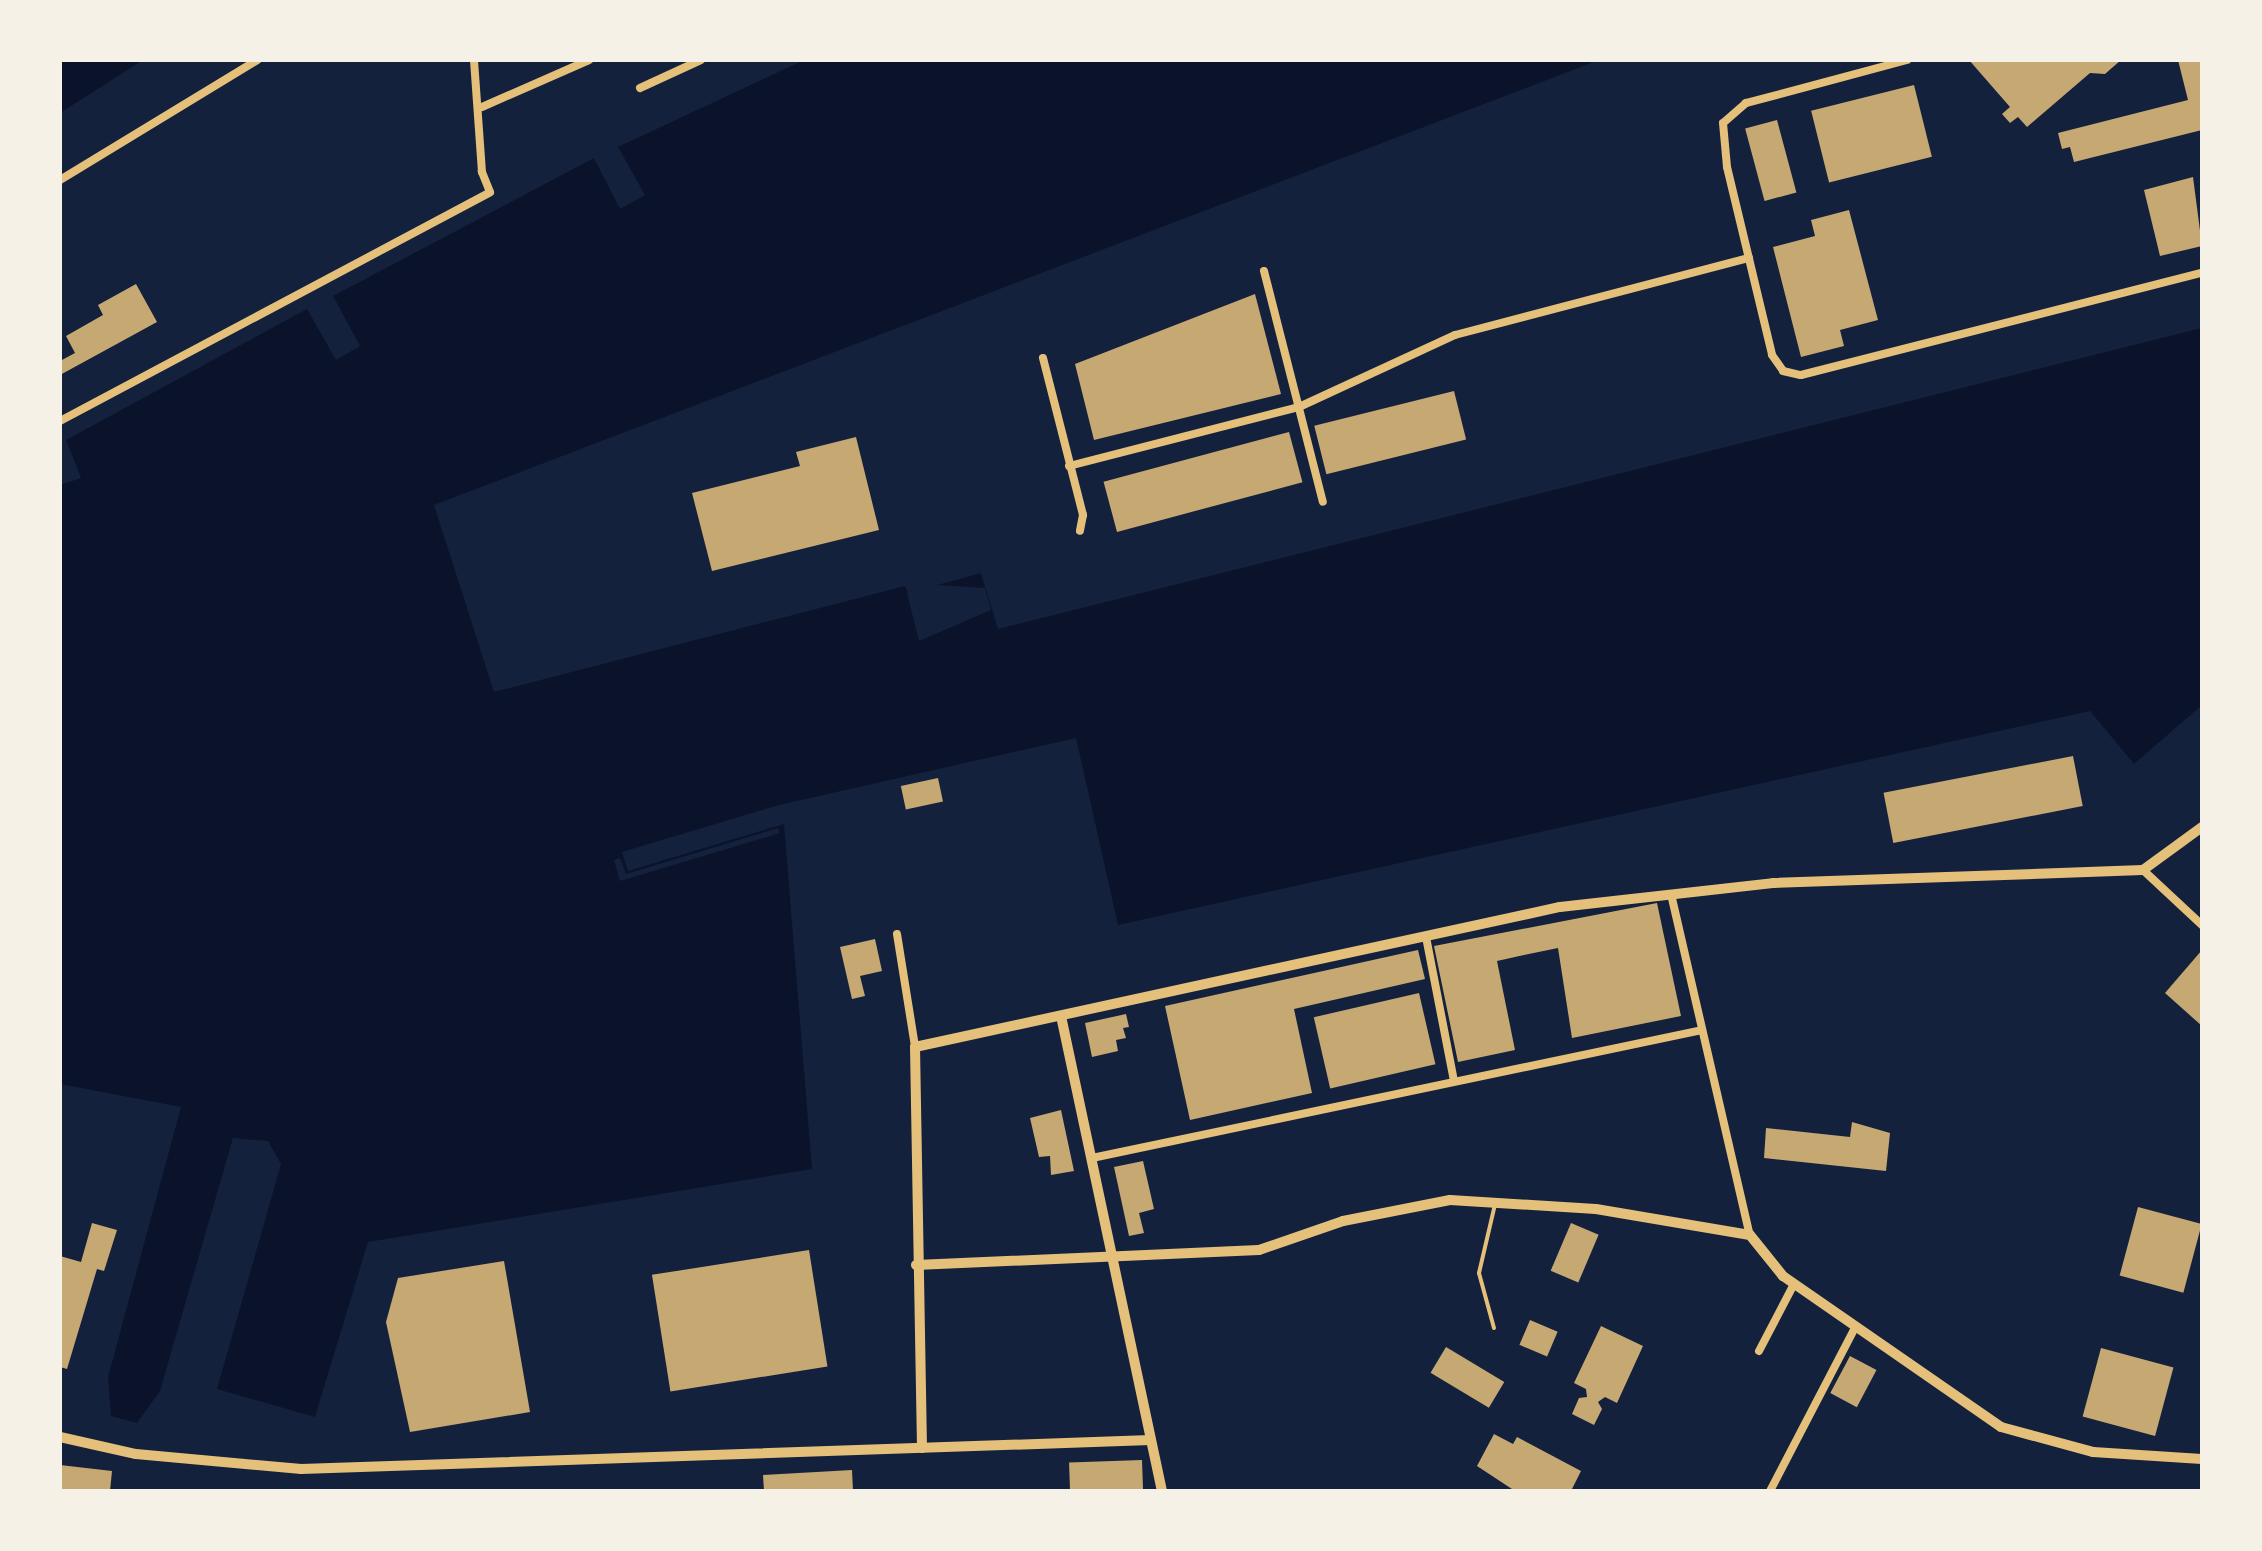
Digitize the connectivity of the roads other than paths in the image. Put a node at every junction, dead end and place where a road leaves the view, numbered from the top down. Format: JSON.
{"nodes":[{"id":1,"x":257,"y":60,"type":"edge"},
{"id":2,"x":474,"y":60,"type":"edge"},
{"id":3,"x":589,"y":60,"type":"edge"},
{"id":4,"x":700,"y":60,"type":"edge"},
{"id":5,"x":1907,"y":60,"type":"edge"},
{"id":6,"x":640,"y":88,"type":"dead end"},
{"id":7,"x":482,"y":106,"type":"junction"},
{"id":8,"x":60,"y":180,"type":"edge"},
{"id":9,"x":1749,"y":258,"type":"junction"},
{"id":10,"x":1264,"y":270,"type":"dead end"},
{"id":11,"x":2202,"y":273,"type":"edge"},
{"id":12,"x":1043,"y":358,"type":"dead end"},
{"id":13,"x":1299,"y":406,"type":"junction"},
{"id":14,"x":60,"y":421,"type":"edge"},
{"id":15,"x":1069,"y":466,"type":"junction"},
{"id":16,"x":1323,"y":502,"type":"dead end"},
{"id":17,"x":1080,"y":532,"type":"dead end"},
{"id":18,"x":2202,"y":827,"type":"edge"},
{"id":19,"x":2144,"y":870,"type":"junction"},
{"id":20,"x":1671,"y":894,"type":"junction"},
{"id":21,"x":2202,"y":924,"type":"edge"},
{"id":22,"x":897,"y":934,"type":"dead end"},
{"id":23,"x":1426,"y":937,"type":"junction"},
{"id":24,"x":1060,"y":1016,"type":"junction"},
{"id":25,"x":1702,"y":1030,"type":"junction"},
{"id":26,"x":915,"y":1046,"type":"junction"},
{"id":27,"x":1454,"y":1082,"type":"junction"},
{"id":28,"x":1092,"y":1158,"type":"junction"},
{"id":29,"x":1495,"y":1200,"type":"junction"},
{"id":30,"x":1750,"y":1235,"type":"junction"},
{"id":31,"x":1113,"y":1260,"type":"junction"},
{"id":32,"x":916,"y":1265,"type":"junction"},
{"id":33,"x":1794,"y":1284,"type":"junction"},
{"id":34,"x":1856,"y":1326,"type":"junction"},
{"id":35,"x":1494,"y":1328,"type":"dead end"},
{"id":36,"x":1760,"y":1352,"type":"dead end"},
{"id":37,"x":60,"y":1437,"type":"edge"},
{"id":38,"x":1150,"y":1440,"type":"junction"},
{"id":39,"x":922,"y":1448,"type":"junction"},
{"id":40,"x":2202,"y":1459,"type":"edge"},
{"id":41,"x":1162,"y":1491,"type":"edge"},
{"id":42,"x":1770,"y":1491,"type":"edge"}],
"edges":[{"from":1,"to":8,"type":"street"},
{"from":2,"to":7,"type":"street"},
{"from":3,"to":7,"type":"street"},
{"from":4,"to":6,"type":"street"},
{"from":5,"to":9,"type":"street"},
{"from":7,"to":14,"type":"street"},
{"from":9,"to":11,"type":"street"},
{"from":9,"to":13,"type":"street"},
{"from":10,"to":13,"type":"street"},
{"from":12,"to":15,"type":"street"},
{"from":13,"to":15,"type":"street"},
{"from":13,"to":16,"type":"street"},
{"from":15,"to":17,"type":"street"},
{"from":18,"to":19,"type":"street"},
{"from":19,"to":20,"type":"street"},
{"from":19,"to":21,"type":"street"},
{"from":20,"to":23,"type":"street"},
{"from":20,"to":25,"type":"street"},
{"from":22,"to":26,"type":"street"},
{"from":23,"to":24,"type":"street"},
{"from":23,"to":27,"type":"street"},
{"from":24,"to":26,"type":"street"},
{"from":24,"to":28,"type":"street"},
{"from":25,"to":27,"type":"street"},
{"from":25,"to":30,"type":"street"},
{"from":26,"to":32,"type":"street"},
{"from":27,"to":28,"type":"street"},
{"from":28,"to":31,"type":"street"},
{"from":29,"to":30,"type":"street"},
{"from":29,"to":31,"type":"street"},
{"from":29,"to":35,"type":"lane"},
{"from":30,"to":33,"type":"street"},
{"from":31,"to":32,"type":"street"},
{"from":31,"to":38,"type":"street"},
{"from":32,"to":39,"type":"street"},
{"from":33,"to":34,"type":"street"},
{"from":33,"to":36,"type":"street"},
{"from":34,"to":40,"type":"street"},
{"from":34,"to":42,"type":"street"},
{"from":37,"to":39,"type":"street"},
{"from":38,"to":39,"type":"street"},
{"from":38,"to":41,"type":"street"}]}
